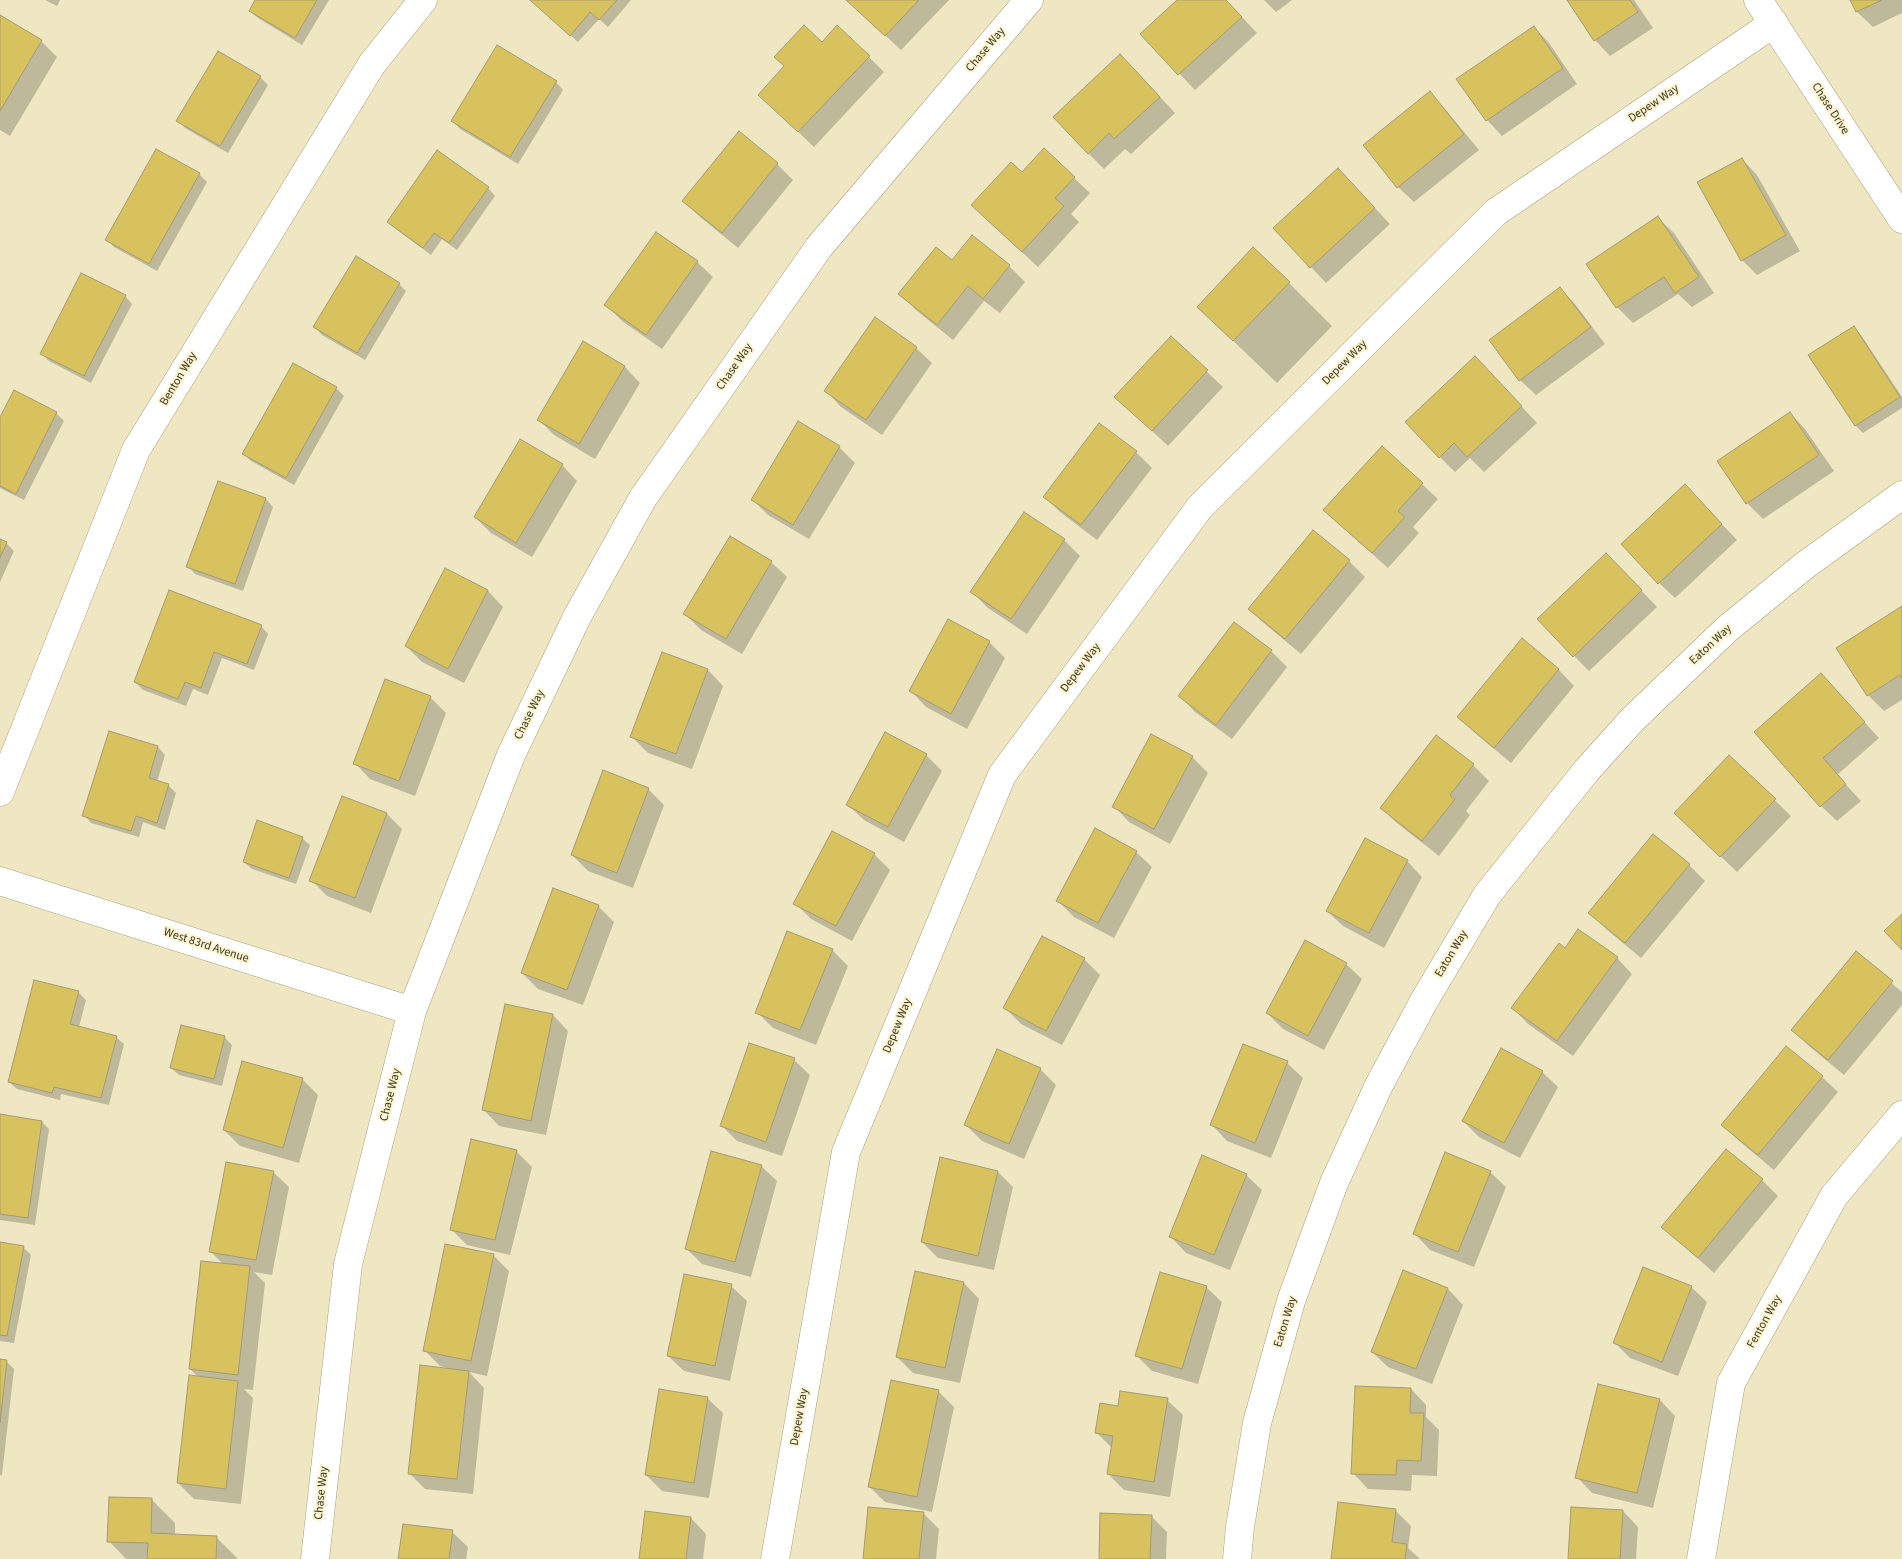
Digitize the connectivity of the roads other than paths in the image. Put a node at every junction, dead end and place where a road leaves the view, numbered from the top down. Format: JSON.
{"nodes":[{"id":1,"x":423,"y":0,"type":"edge"},
{"id":2,"x":1029,"y":0,"type":"edge"},
{"id":3,"x":1758,"y":0,"type":"edge"},
{"id":4,"x":1774,"y":23,"type":"junction"},
{"id":5,"x":1902,"y":219,"type":"edge"},
{"id":6,"x":1902,"y":495,"type":"edge"},
{"id":7,"x":0,"y":792,"type":"edge"},
{"id":8,"x":0,"y":881,"type":"edge"},
{"id":9,"x":412,"y":1012,"type":"junction"},
{"id":10,"x":1902,"y":1115,"type":"edge"},
{"id":11,"x":315,"y":1559,"type":"edge"},
{"id":12,"x":775,"y":1559,"type":"edge"},
{"id":13,"x":1237,"y":1559,"type":"edge"},
{"id":14,"x":1701,"y":1559,"type":"edge"}],
"edges":[{"from":1,"to":7,"type":"street","name":"Benton Way"},
{"from":2,"to":9,"type":"street","name":"Chase Way"},
{"from":3,"to":4,"type":"street","name":"Chase Drive"},
{"from":4,"to":5,"type":"street","name":"Chase Drive"},
{"from":4,"to":12,"type":"street","name":"Depew Way"},
{"from":6,"to":13,"type":"street","name":"Eaton Way"},
{"from":8,"to":9,"type":"street","name":"West 83rd Avenue"},
{"from":9,"to":11,"type":"street","name":"Chase Way"},
{"from":10,"to":14,"type":"street","name":"Fenton Way"}]}
